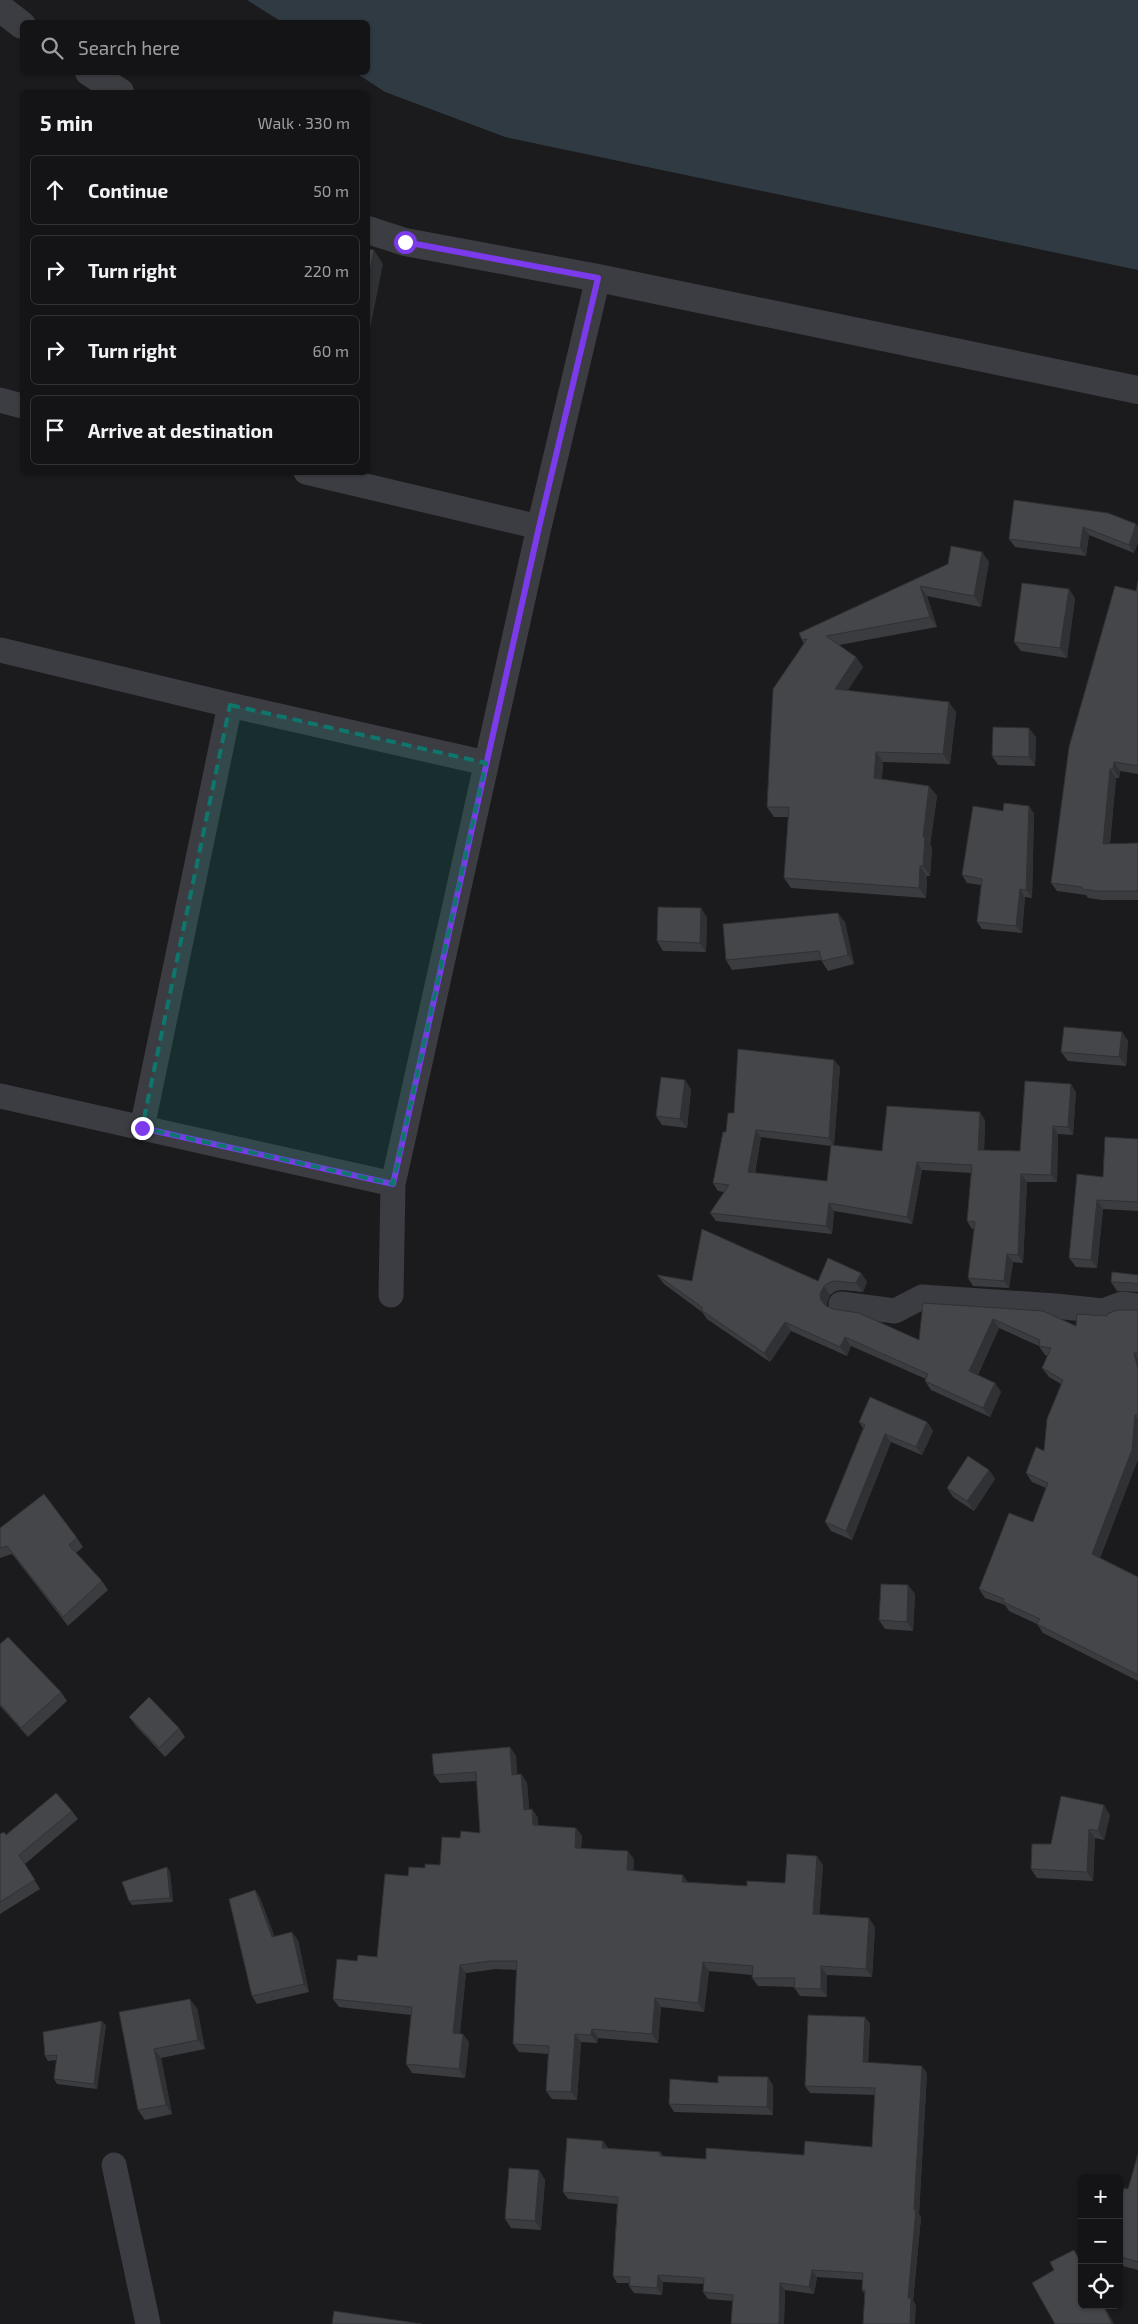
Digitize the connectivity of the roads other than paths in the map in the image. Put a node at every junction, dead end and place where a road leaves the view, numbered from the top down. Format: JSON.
{"nodes":[{"id":1,"x":0,"y":8,"type":"edge"},
{"id":2,"x":20,"y":23,"type":"edge"},
{"id":3,"x":94,"y":75,"type":"edge"},
{"id":4,"x":117,"y":90,"type":"edge"},
{"id":5,"x":370,"y":231,"type":"edge"},
{"id":6,"x":598,"y":278,"type":"junction"},
{"id":7,"x":1138,"y":390,"type":"edge"},
{"id":8,"x":0,"y":400,"type":"edge"},
{"id":9,"x":20,"y":405,"type":"edge"},
{"id":10,"x":319,"y":475,"type":"edge"},
{"id":11,"x":539,"y":527,"type":"junction"},
{"id":12,"x":0,"y":650,"type":"edge"},
{"id":13,"x":230,"y":705,"type":"junction"},
{"id":14,"x":486,"y":763,"type":"junction"},
{"id":15,"x":0,"y":1096,"type":"edge"},
{"id":16,"x":142,"y":1128,"type":"junction"},
{"id":17,"x":393,"y":1184,"type":"junction"},
{"id":18,"x":391,"y":1294,"type":"dead end"},
{"id":19,"x":841,"y":1304,"type":"dead end"},
{"id":20,"x":1138,"y":1306,"type":"edge"},
{"id":21,"x":114,"y":2165,"type":"dead end"},
{"id":22,"x":148,"y":2324,"type":"edge"}],
"edges":[{"from":1,"to":2,"type":"street"},
{"from":3,"to":4,"type":"street"},
{"from":5,"to":6,"type":"street"},
{"from":6,"to":7,"type":"street"},
{"from":6,"to":11,"type":"street"},
{"from":8,"to":9,"type":"street"},
{"from":10,"to":11,"type":"street"},
{"from":11,"to":14,"type":"street"},
{"from":12,"to":13,"type":"street"},
{"from":13,"to":14,"type":"street"},
{"from":13,"to":16,"type":"street"},
{"from":14,"to":17,"type":"street"},
{"from":15,"to":16,"type":"street"},
{"from":16,"to":17,"type":"street"},
{"from":17,"to":18,"type":"street"},
{"from":19,"to":20,"type":"street"},
{"from":21,"to":22,"type":"street"}]}
